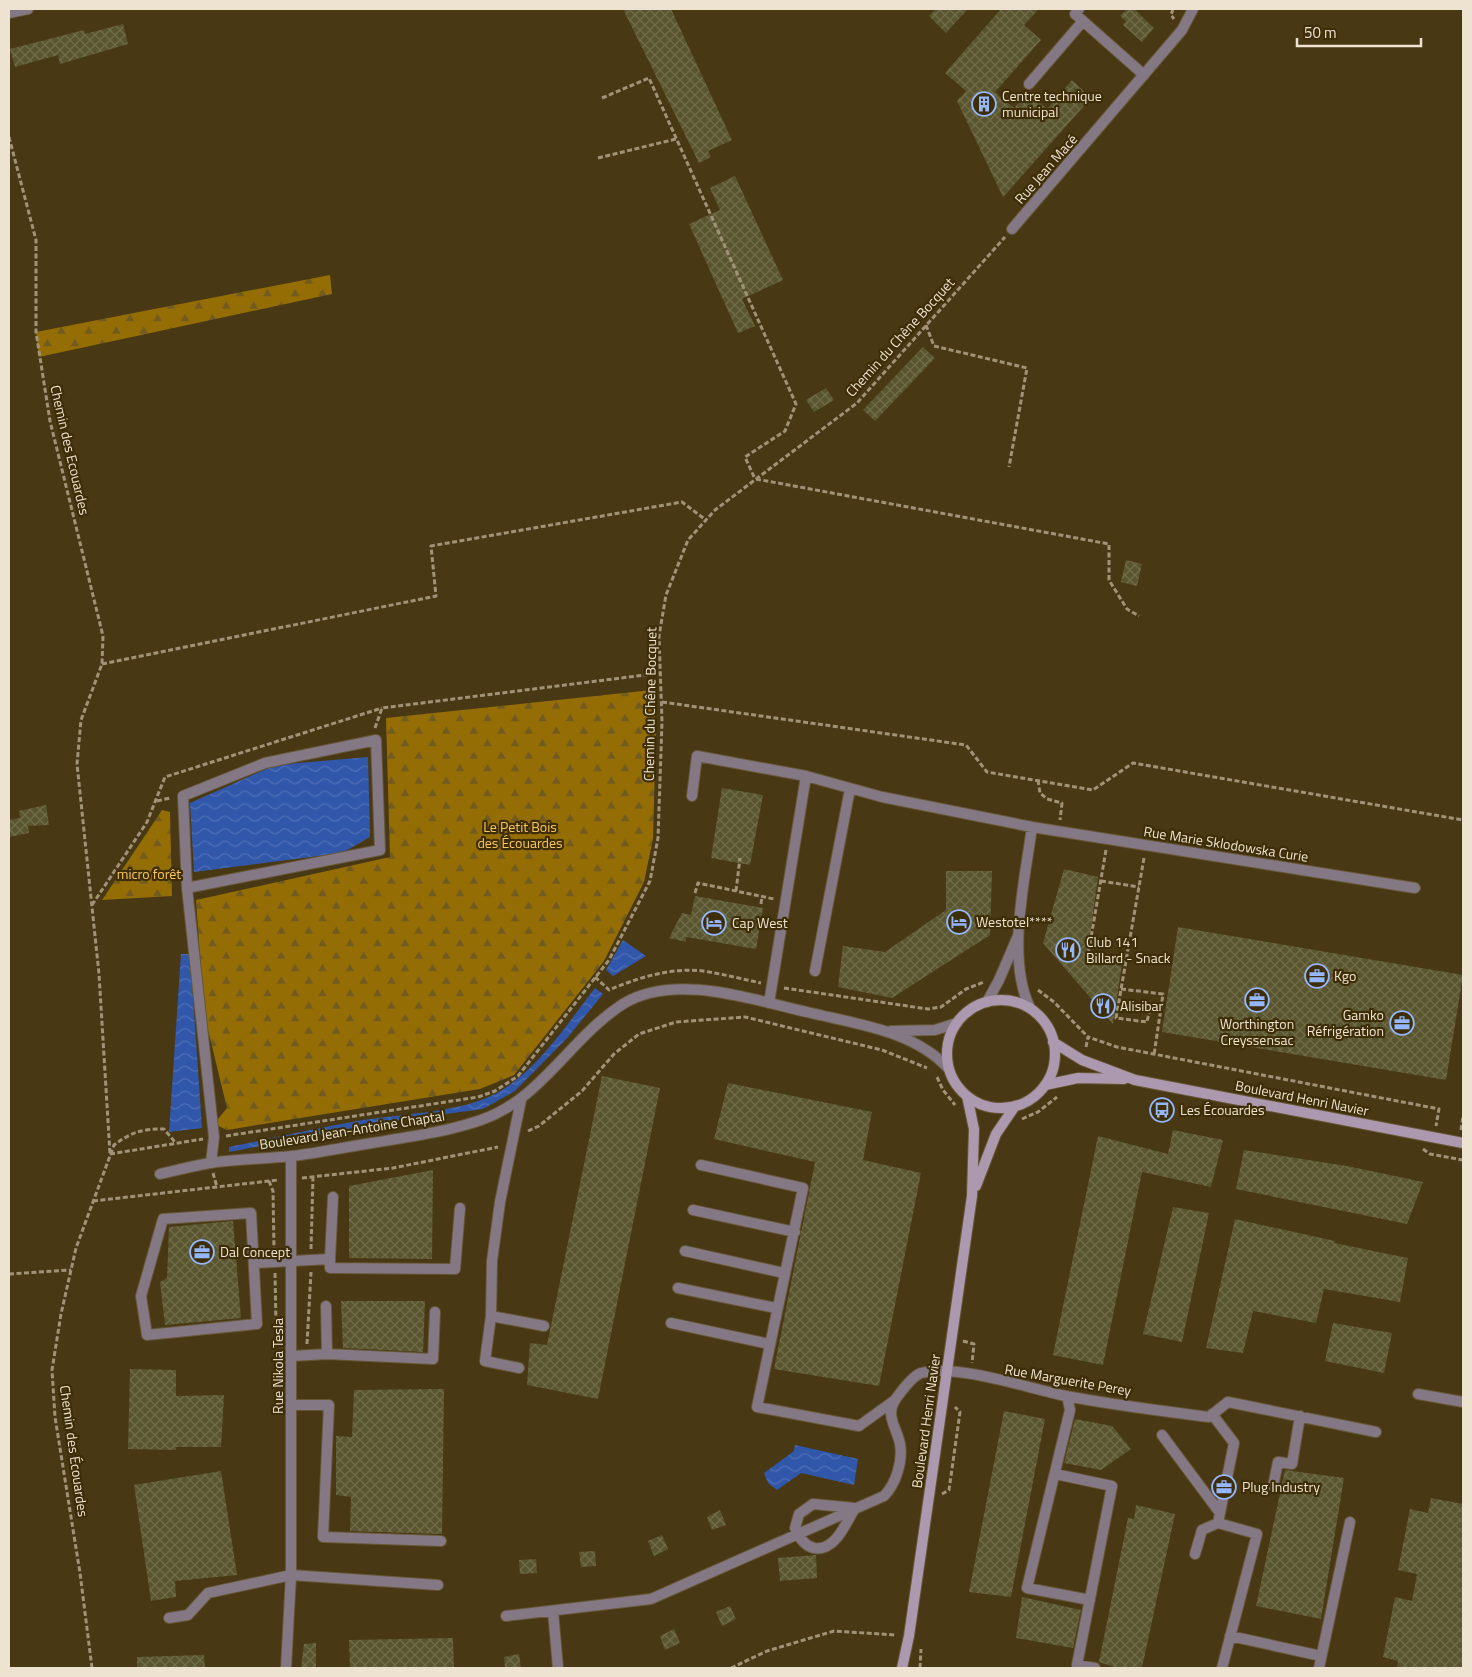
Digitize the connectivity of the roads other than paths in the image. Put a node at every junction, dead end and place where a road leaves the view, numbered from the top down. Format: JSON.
{"nodes":[{"id":1,"x":28,"y":9,"type":"edge"},
{"id":2,"x":1079,"y":9,"type":"edge"},
{"id":3,"x":1193,"y":9,"type":"edge"},
{"id":4,"x":9,"y":13,"type":"edge"},
{"id":5,"x":1083,"y":21,"type":"junction"},
{"id":6,"x":1144,"y":75,"type":"junction"},
{"id":7,"x":1028,"y":84,"type":"dead end"},
{"id":8,"x":1012,"y":229,"type":"road end"},
{"id":9,"x":806,"y":776,"type":"junction"},
{"id":10,"x":850,"y":789,"type":"junction"},
{"id":11,"x":692,"y":796,"type":"dead end"},
{"id":12,"x":1032,"y":826,"type":"junction"},
{"id":13,"x":187,"y":888,"type":"junction"},
{"id":14,"x":1415,"y":888,"type":"dead end"},
{"id":15,"x":1019,"y":932,"type":"junction"},
{"id":16,"x":815,"y":971,"type":"dead end"},
{"id":17,"x":987,"y":1002,"type":"junction"},
{"id":18,"x":769,"y":1004,"type":"junction"},
{"id":19,"x":1030,"y":1008,"type":"junction"},
{"id":20,"x":957,"y":1022,"type":"junction"},
{"id":21,"x":888,"y":1031,"type":"junction"},
{"id":22,"x":1054,"y":1042,"type":"junction"},
{"id":23,"x":948,"y":1068,"type":"junction"},
{"id":24,"x":1136,"y":1080,"type":"junction"},
{"id":25,"x":1045,"y":1086,"type":"junction"},
{"id":26,"x":967,"y":1096,"type":"junction"},
{"id":27,"x":521,"y":1100,"type":"junction"},
{"id":28,"x":1015,"y":1106,"type":"junction"},
{"id":29,"x":1463,"y":1144,"type":"edge"},
{"id":30,"x":291,"y":1156,"type":"junction"},
{"id":31,"x":211,"y":1163,"type":"junction"},
{"id":32,"x":701,"y":1165,"type":"dead end"},
{"id":33,"x":160,"y":1174,"type":"dead end"},
{"id":34,"x":972,"y":1196,"type":"junction"},
{"id":35,"x":333,"y":1197,"type":"dead end"},
{"id":36,"x":460,"y":1208,"type":"dead end"},
{"id":37,"x":693,"y":1210,"type":"dead end"},
{"id":38,"x":795,"y":1232,"type":"junction"},
{"id":39,"x":685,"y":1251,"type":"dead end"},
{"id":40,"x":330,"y":1259,"type":"junction"},
{"id":41,"x":292,"y":1260,"type":"junction"},
{"id":42,"x":255,"y":1263,"type":"junction"},
{"id":43,"x":784,"y":1273,"type":"junction"},
{"id":44,"x":678,"y":1288,"type":"dead end"},
{"id":45,"x":326,"y":1306,"type":"dead end"},
{"id":46,"x":776,"y":1308,"type":"junction"},
{"id":47,"x":436,"y":1312,"type":"dead end"},
{"id":48,"x":491,"y":1316,"type":"junction"},
{"id":49,"x":672,"y":1323,"type":"dead end"},
{"id":50,"x":544,"y":1326,"type":"dead end"},
{"id":51,"x":769,"y":1344,"type":"junction"},
{"id":52,"x":327,"y":1354,"type":"junction"},
{"id":53,"x":292,"y":1356,"type":"junction"},
{"id":54,"x":519,"y":1368,"type":"dead end"},
{"id":55,"x":948,"y":1371,"type":"junction"},
{"id":56,"x":1418,"y":1394,"type":"dead end"},
{"id":57,"x":1067,"y":1396,"type":"junction"},
{"id":58,"x":895,"y":1400,"type":"junction"},
{"id":59,"x":1463,"y":1402,"type":"edge"},
{"id":60,"x":292,"y":1405,"type":"junction"},
{"id":61,"x":1212,"y":1414,"type":"junction"},
{"id":62,"x":1300,"y":1416,"type":"junction"},
{"id":63,"x":1376,"y":1432,"type":"dead end"},
{"id":64,"x":1162,"y":1435,"type":"dead end"},
{"id":65,"x":1055,"y":1474,"type":"junction"},
{"id":66,"x":1273,"y":1486,"type":"dead end"},
{"id":67,"x":855,"y":1508,"type":"junction"},
{"id":68,"x":1219,"y":1518,"type":"junction"},
{"id":69,"x":1350,"y":1522,"type":"dead end"},
{"id":70,"x":798,"y":1534,"type":"junction"},
{"id":71,"x":441,"y":1541,"type":"dead end"},
{"id":72,"x":1195,"y":1554,"type":"dead end"},
{"id":73,"x":291,"y":1575,"type":"junction"},
{"id":74,"x":438,"y":1584,"type":"dead end"},
{"id":75,"x":1090,"y":1600,"type":"junction"},
{"id":76,"x":553,"y":1611,"type":"junction"},
{"id":77,"x":506,"y":1616,"type":"dead end"},
{"id":78,"x":169,"y":1618,"type":"dead end"},
{"id":79,"x":1230,"y":1636,"type":"junction"},
{"id":80,"x":907,"y":1651,"type":"junction"},
{"id":81,"x":1321,"y":1656,"type":"junction"},
{"id":82,"x":286,"y":1668,"type":"edge"},
{"id":83,"x":558,"y":1668,"type":"edge"},
{"id":84,"x":902,"y":1668,"type":"edge"},
{"id":85,"x":907,"y":1668,"type":"edge"},
{"id":86,"x":1095,"y":1668,"type":"edge"},
{"id":87,"x":1222,"y":1668,"type":"edge"},
{"id":88,"x":1319,"y":1668,"type":"edge"}],
"edges":[{"from":1,"to":4,"type":"street"},
{"from":2,"to":5,"type":"street"},
{"from":3,"to":6,"type":"street","name":"Rue Jean Macé"},
{"from":5,"to":6,"type":"street"},
{"from":5,"to":7,"type":"street"},
{"from":6,"to":8,"type":"street","name":"Rue Jean Macé"},
{"from":9,"to":10,"type":"street","name":"Rue Marie Sklodowska Curie"},
{"from":9,"to":11,"type":"street","name":"Rue Marie Sklodowska Curie"},
{"from":9,"to":18,"type":"street"},
{"from":10,"to":12,"type":"street","name":"Rue Marie Sklodowska Curie"},
{"from":10,"to":16,"type":"street"},
{"from":12,"to":14,"type":"street","name":"Rue Marie Sklodowska Curie"},
{"from":12,"to":15,"type":"street"},
{"from":13,"to":13,"type":"street"},
{"from":13,"to":31,"type":"street"},
{"from":15,"to":17,"type":"street"},
{"from":15,"to":19,"type":"street"},
{"from":17,"to":19,"type":"main road"},
{"from":17,"to":20,"type":"main road"},
{"from":18,"to":21,"type":"street","name":"Boulevard Jean-Antoine Chaptal"},
{"from":18,"to":27,"type":"street","name":"Boulevard Jean-Antoine Chaptal"},
{"from":19,"to":22,"type":"main road"},
{"from":20,"to":21,"type":"street","name":"Boulevard Jean-Antoine Chaptal"},
{"from":20,"to":23,"type":"main road"},
{"from":21,"to":23,"type":"street","name":"Boulevard Jean-Antoine Chaptal"},
{"from":22,"to":24,"type":"main road","name":"Boulevard Henri Navier"},
{"from":22,"to":25,"type":"main road"},
{"from":23,"to":26,"type":"main road"},
{"from":24,"to":25,"type":"main road","name":"Boulevard Henri Navier"},
{"from":24,"to":29,"type":"main road","name":"Boulevard Henri Navier"},
{"from":25,"to":28,"type":"main road"},
{"from":26,"to":28,"type":"main road"},
{"from":26,"to":34,"type":"main road","name":"Boulevard Henri Navier"},
{"from":27,"to":30,"type":"street","name":"Boulevard Jean-Antoine Chaptal"},
{"from":27,"to":48,"type":"street"},
{"from":28,"to":34,"type":"main road","name":"Boulevard Henri Navier"},
{"from":30,"to":31,"type":"street","name":"Boulevard Jean-Antoine Chaptal"},
{"from":30,"to":41,"type":"street","name":"Rue Nikola Tesla"},
{"from":31,"to":33,"type":"street","name":"Boulevard Jean-Antoine Chaptal"},
{"from":32,"to":38,"type":"street"},
{"from":34,"to":55,"type":"main road","name":"Boulevard Henri Navier"},
{"from":35,"to":40,"type":"street"},
{"from":36,"to":40,"type":"street"},
{"from":37,"to":38,"type":"street"},
{"from":38,"to":43,"type":"street"},
{"from":39,"to":43,"type":"street"},
{"from":40,"to":41,"type":"street"},
{"from":41,"to":42,"type":"street"},
{"from":41,"to":53,"type":"street","name":"Rue Nikola Tesla"},
{"from":42,"to":42,"type":"street"},
{"from":43,"to":46,"type":"street"},
{"from":44,"to":46,"type":"street"},
{"from":45,"to":52,"type":"street"},
{"from":46,"to":51,"type":"street"},
{"from":47,"to":52,"type":"street"},
{"from":48,"to":50,"type":"street"},
{"from":48,"to":54,"type":"street"},
{"from":49,"to":51,"type":"street"},
{"from":51,"to":58,"type":"street","name":"Rue Marguerite Perey"},
{"from":52,"to":53,"type":"street"},
{"from":53,"to":60,"type":"street","name":"Rue Nikola Tesla"},
{"from":55,"to":57,"type":"street","name":"Rue Marguerite Perey"},
{"from":55,"to":58,"type":"street","name":"Rue Marguerite Perey"},
{"from":55,"to":80,"type":"main road","name":"Boulevard Henri Navier"},
{"from":56,"to":59,"type":"street"},
{"from":57,"to":61,"type":"street","name":"Rue Marguerite Perey"},
{"from":57,"to":65,"type":"street"},
{"from":58,"to":67,"type":"street"},
{"from":60,"to":71,"type":"street"},
{"from":60,"to":73,"type":"street","name":"Rue Nikola Tesla"},
{"from":61,"to":62,"type":"street"},
{"from":61,"to":68,"type":"street"},
{"from":62,"to":63,"type":"street"},
{"from":62,"to":66,"type":"street"},
{"from":64,"to":68,"type":"street"},
{"from":65,"to":75,"type":"street"},
{"from":65,"to":75,"type":"street"},
{"from":67,"to":70,"type":"street"},
{"from":67,"to":70,"type":"street"},
{"from":67,"to":70,"type":"street"},
{"from":68,"to":72,"type":"street"},
{"from":68,"to":79,"type":"street"},
{"from":69,"to":81,"type":"street"},
{"from":70,"to":76,"type":"street"},
{"from":73,"to":74,"type":"street"},
{"from":73,"to":78,"type":"street"},
{"from":73,"to":82,"type":"street","name":"Rue Nikola Tesla"},
{"from":75,"to":86,"type":"street"},
{"from":76,"to":77,"type":"street"},
{"from":76,"to":83,"type":"street"},
{"from":79,"to":81,"type":"street"},
{"from":79,"to":87,"type":"street"},
{"from":80,"to":84,"type":"main road","name":"Boulevard Henri Navier"},
{"from":80,"to":85,"type":"main road","name":"Boulevard Henri Navier"},
{"from":81,"to":88,"type":"street"}]}
